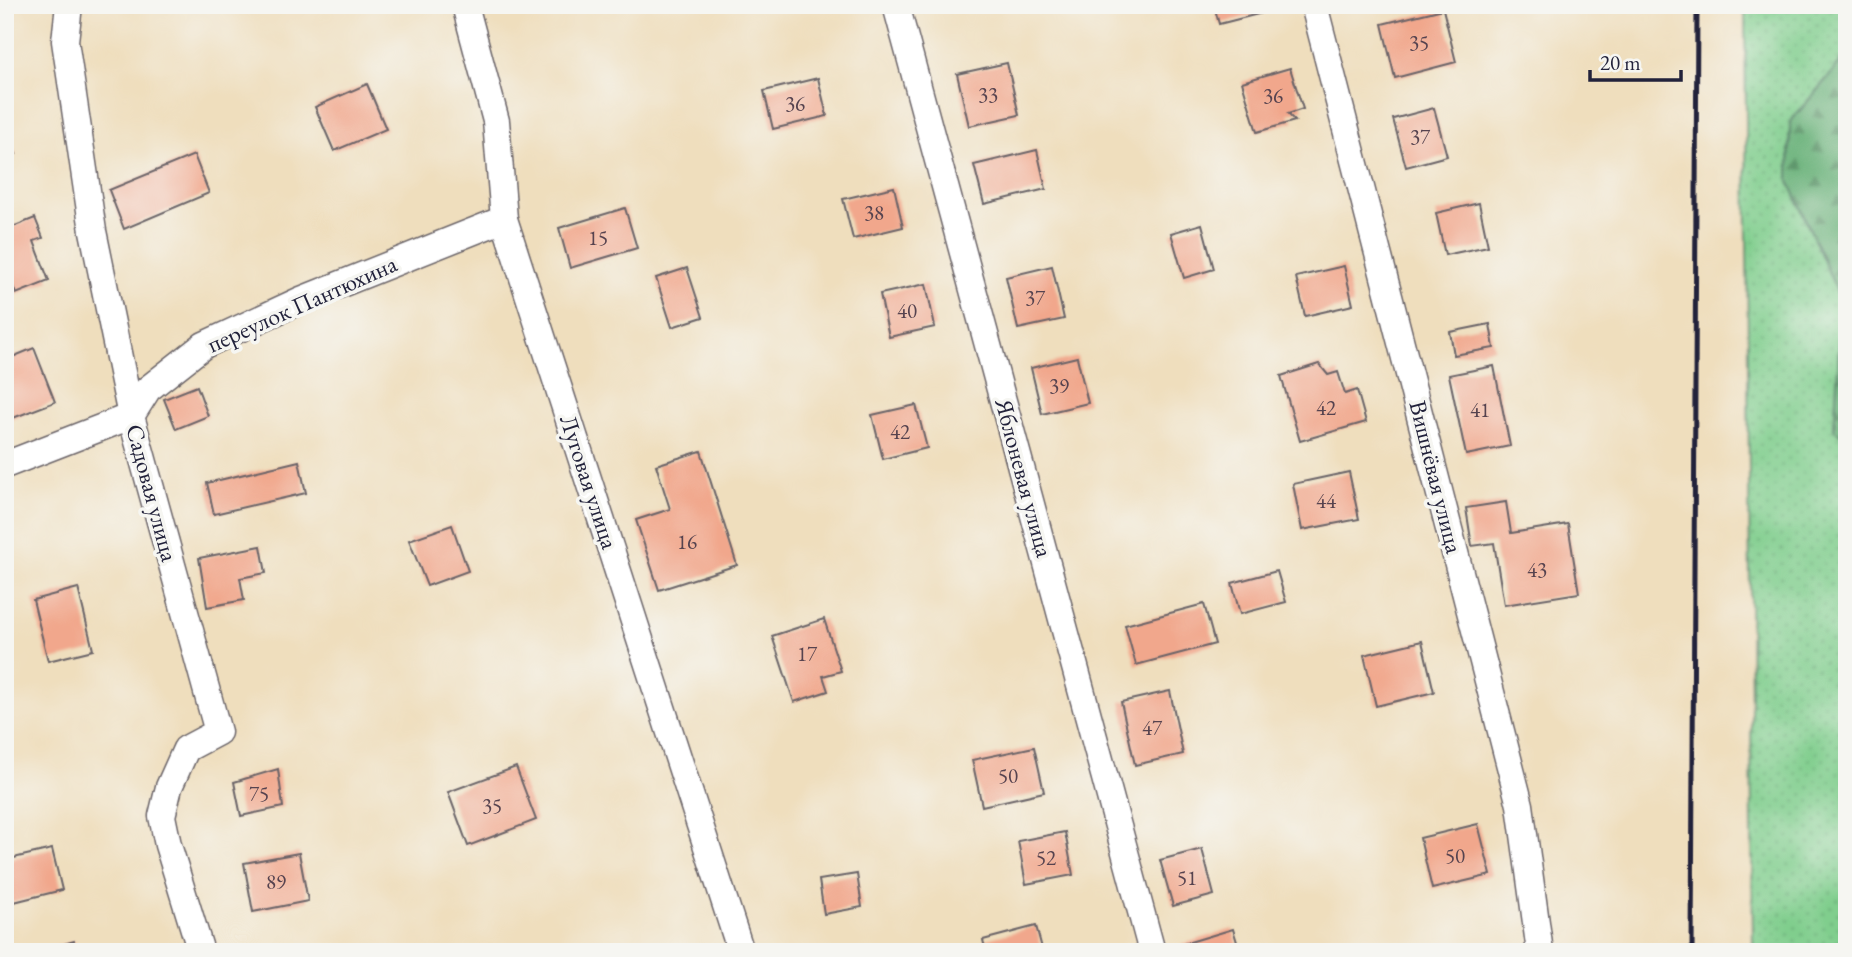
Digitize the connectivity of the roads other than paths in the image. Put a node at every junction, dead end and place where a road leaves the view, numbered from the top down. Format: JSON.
{"nodes":[{"id":1,"x":69,"y":5,"type":"edge"},
{"id":2,"x":466,"y":5,"type":"edge"},
{"id":3,"x":896,"y":5,"type":"edge"},
{"id":4,"x":1314,"y":5,"type":"edge"},
{"id":5,"x":503,"y":219,"type":"junction"},
{"id":6,"x":131,"y":416,"type":"junction"},
{"id":7,"x":5,"y":465,"type":"edge"},
{"id":8,"x":201,"y":952,"type":"edge"},
{"id":9,"x":741,"y":952,"type":"edge"},
{"id":10,"x":1152,"y":952,"type":"edge"},
{"id":11,"x":1540,"y":952,"type":"edge"}],
"edges":[{"from":1,"to":6,"type":"street","name":"Садовая улица"},
{"from":2,"to":5,"type":"street","name":"Луговая улица"},
{"from":3,"to":10,"type":"street","name":"Яблоневая улица"},
{"from":4,"to":11,"type":"street","name":"Вишнёвая улица"},
{"from":5,"to":6,"type":"street","name":"переулок Пантюхина"},
{"from":5,"to":9,"type":"street","name":"Луговая улица"},
{"from":6,"to":7,"type":"street"},
{"from":6,"to":8,"type":"street","name":"Садовая улица"}]}
